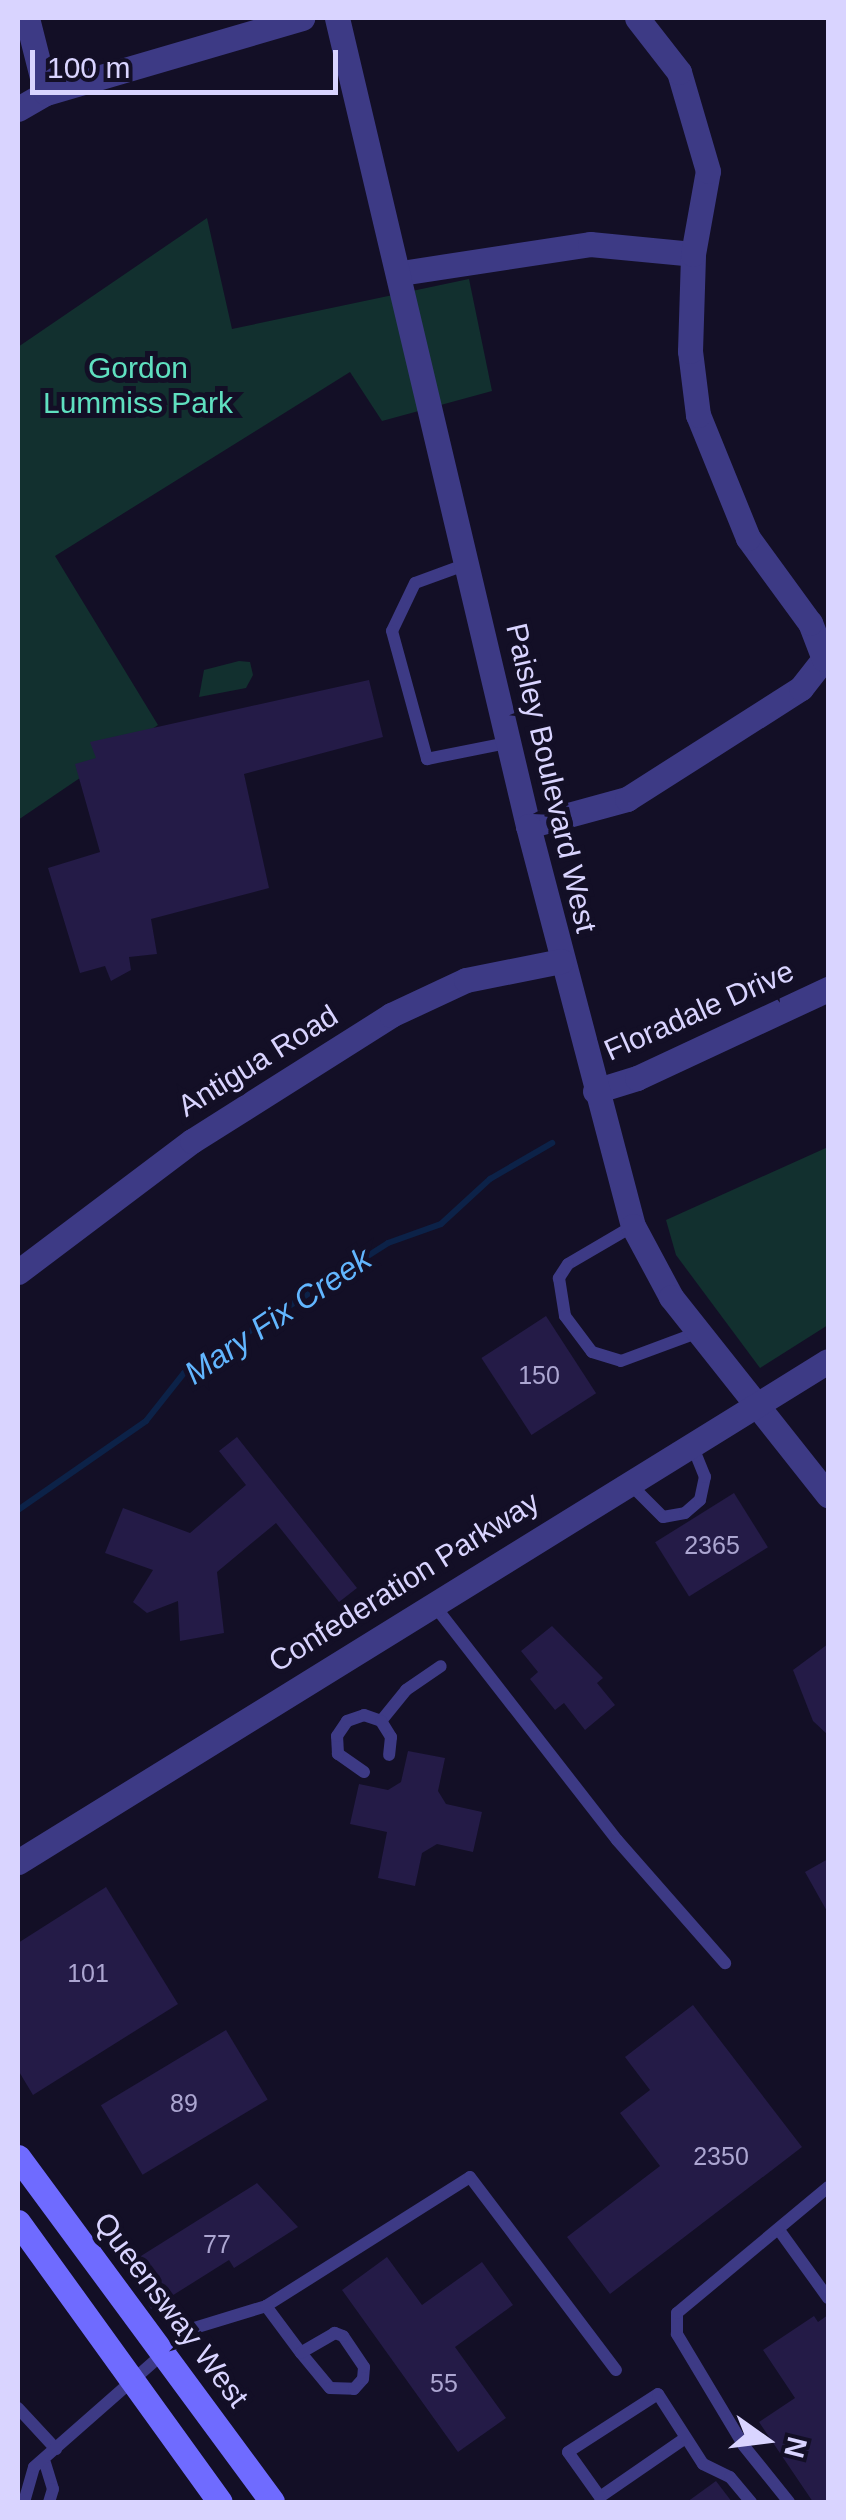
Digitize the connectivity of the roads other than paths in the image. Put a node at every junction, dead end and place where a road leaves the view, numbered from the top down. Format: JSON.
{"nodes":[{"id":1,"x":27,"y":18,"type":"edge"},
{"id":2,"x":302,"y":18,"type":"edge"},
{"id":3,"x":337,"y":18,"type":"edge"},
{"id":4,"x":637,"y":18,"type":"edge"},
{"id":5,"x":46,"y":93,"type":"junction"},
{"id":6,"x":18,"y":109,"type":"edge"},
{"id":7,"x":693,"y":254,"type":"junction"},
{"id":8,"x":401,"y":273,"type":"junction"},
{"id":9,"x":467,"y":564,"type":"junction"},
{"id":10,"x":507,"y":742,"type":"junction"},
{"id":11,"x":528,"y":826,"type":"junction"},
{"id":12,"x":561,"y":961,"type":"junction"},
{"id":13,"x":828,"y":989,"type":"edge"},
{"id":14,"x":596,"y":1091,"type":"junction"},
{"id":15,"x":633,"y":1226,"type":"junction"},
{"id":16,"x":18,"y":1272,"type":"edge"},
{"id":17,"x":699,"y":1332,"type":"junction"},
{"id":18,"x":828,"y":1361,"type":"edge"},
{"id":19,"x":755,"y":1405,"type":"junction"},
{"id":20,"x":691,"y":1443,"type":"junction"},
{"id":21,"x":627,"y":1481,"type":"junction"},
{"id":22,"x":828,"y":1496,"type":"edge"},
{"id":23,"x":433,"y":1603,"type":"junction"},
{"id":24,"x":441,"y":1666,"type":"dead end"},
{"id":25,"x":381,"y":1722,"type":"junction"},
{"id":26,"x":390,"y":1755,"type":"dead end"},
{"id":27,"x":364,"y":1772,"type":"dead end"},
{"id":28,"x":18,"y":1862,"type":"edge"},
{"id":29,"x":725,"y":1963,"type":"dead end"},
{"id":30,"x":18,"y":2156,"type":"edge"},
{"id":31,"x":828,"y":2186,"type":"edge"},
{"id":32,"x":18,"y":2222,"type":"edge"},
{"id":33,"x":780,"y":2230,"type":"junction"},
{"id":34,"x":828,"y":2298,"type":"edge"},
{"id":35,"x":266,"y":2306,"type":"junction"},
{"id":36,"x":301,"y":2352,"type":"junction"},
{"id":37,"x":166,"y":2356,"type":"junction"},
{"id":38,"x":616,"y":2370,"type":"dead end"},
{"id":39,"x":136,"y":2381,"type":"junction"},
{"id":40,"x":19,"y":2412,"type":"edge"},
{"id":41,"x":684,"y":2439,"type":"junction"},
{"id":42,"x":56,"y":2449,"type":"junction"},
{"id":43,"x":45,"y":2463,"type":"junction"},
{"id":44,"x":24,"y":2502,"type":"edge"},
{"id":45,"x":49,"y":2502,"type":"edge"},
{"id":46,"x":220,"y":2502,"type":"edge"},
{"id":47,"x":272,"y":2502,"type":"edge"},
{"id":48,"x":751,"y":2502,"type":"edge"},
{"id":49,"x":789,"y":2502,"type":"edge"}],
"edges":[{"from":1,"to":5,"type":"street"},
{"from":2,"to":5,"type":"street"},
{"from":3,"to":8,"type":"street","name":"Paisley Boulevard West"},
{"from":4,"to":7,"type":"street"},
{"from":5,"to":6,"type":"street"},
{"from":7,"to":8,"type":"street"},
{"from":7,"to":11,"type":"street"},
{"from":8,"to":9,"type":"street","name":"Paisley Boulevard West"},
{"from":9,"to":10,"type":"street","name":"Paisley Boulevard West"},
{"from":9,"to":10,"type":"lane"},
{"from":10,"to":11,"type":"street","name":"Paisley Boulevard West"},
{"from":11,"to":12,"type":"street","name":"Paisley Boulevard West"},
{"from":12,"to":14,"type":"street","name":"Paisley Boulevard West"},
{"from":12,"to":16,"type":"street","name":"Antigua Road"},
{"from":13,"to":14,"type":"street","name":"Floradale Drive"},
{"from":14,"to":15,"type":"street","name":"Paisley Boulevard West"},
{"from":15,"to":17,"type":"street","name":"Paisley Boulevard West"},
{"from":15,"to":17,"type":"lane"},
{"from":17,"to":19,"type":"street","name":"Paisley Boulevard West"},
{"from":18,"to":19,"type":"street","name":"Confederation Parkway"},
{"from":19,"to":20,"type":"street","name":"Confederation Parkway"},
{"from":19,"to":22,"type":"street","name":"Paisley Boulevard West"},
{"from":20,"to":21,"type":"street","name":"Confederation Parkway"},
{"from":20,"to":21,"type":"lane"},
{"from":21,"to":23,"type":"street","name":"Confederation Parkway"},
{"from":23,"to":28,"type":"street","name":"Confederation Parkway"},
{"from":23,"to":29,"type":"lane"},
{"from":24,"to":25,"type":"lane"},
{"from":25,"to":26,"type":"lane"},
{"from":25,"to":27,"type":"lane"},
{"from":30,"to":37,"type":"main road","name":"Queensway West"},
{"from":31,"to":33,"type":"lane"},
{"from":32,"to":39,"type":"main road"},
{"from":33,"to":34,"type":"lane"},
{"from":33,"to":49,"type":"lane"},
{"from":35,"to":36,"type":"lane"},
{"from":35,"to":37,"type":"lane"},
{"from":35,"to":38,"type":"lane"},
{"from":36,"to":36,"type":"lane"},
{"from":37,"to":39,"type":"lane"},
{"from":37,"to":47,"type":"main road","name":"Queensway West"},
{"from":39,"to":42,"type":"lane"},
{"from":39,"to":46,"type":"main road"},
{"from":40,"to":42,"type":"lane"},
{"from":41,"to":41,"type":"lane"},
{"from":41,"to":48,"type":"lane"},
{"from":42,"to":43,"type":"lane"},
{"from":43,"to":44,"type":"lane"},
{"from":43,"to":45,"type":"lane"}]}
